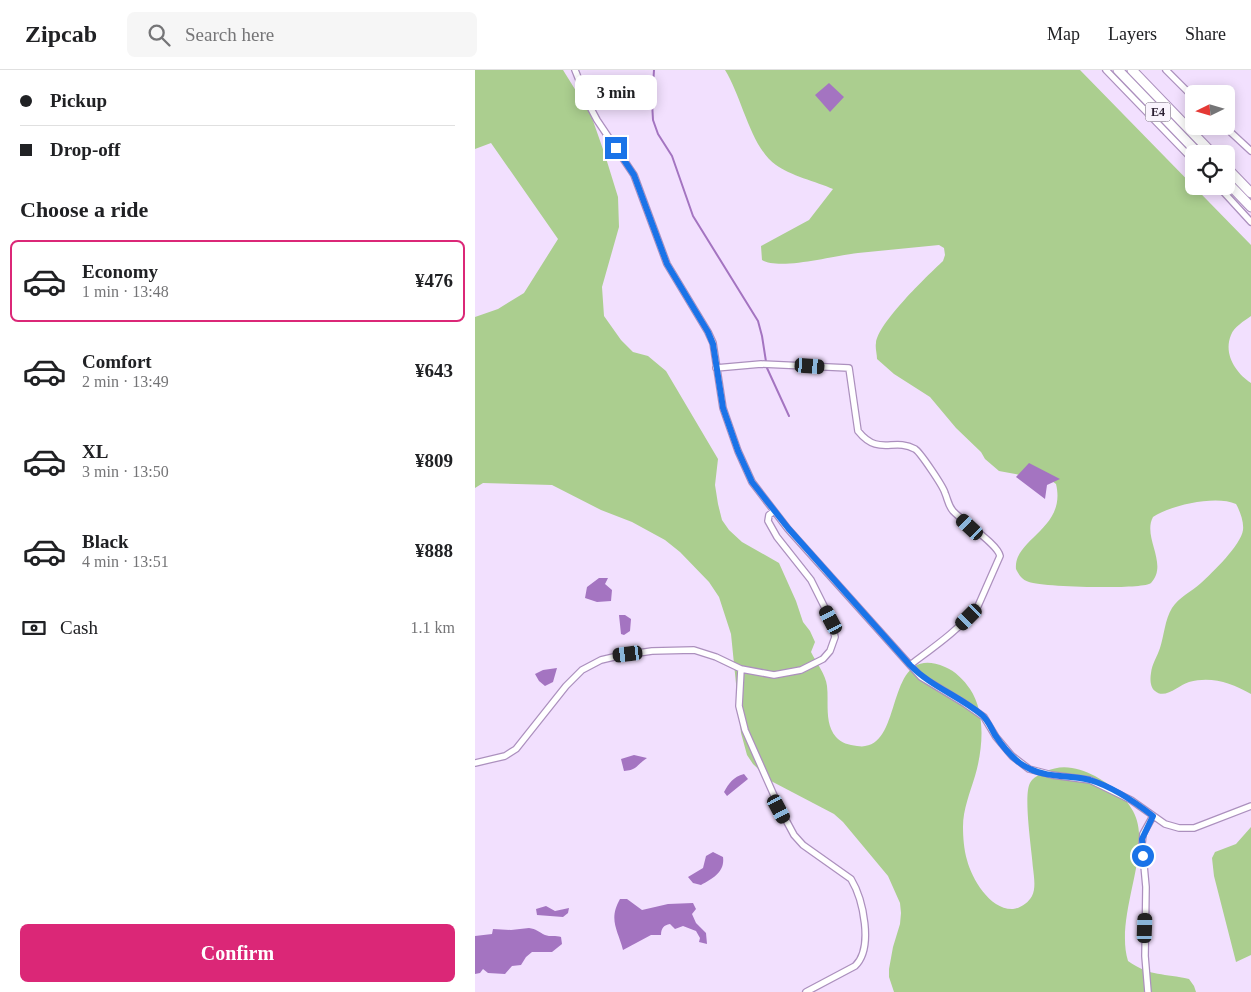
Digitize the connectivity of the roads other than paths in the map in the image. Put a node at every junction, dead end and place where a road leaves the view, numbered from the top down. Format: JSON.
{"nodes":[{"id":1,"x":575,"y":70,"type":"edge"},
{"id":2,"x":1106,"y":70,"type":"edge"},
{"id":3,"x":1118,"y":70,"type":"edge"},
{"id":4,"x":1132,"y":70,"type":"edge"},
{"id":5,"x":1165,"y":70,"type":"edge"},
{"id":6,"x":1185,"y":89,"type":"edge"},
{"id":7,"x":1234,"y":135,"type":"edge"},
{"id":8,"x":1190,"y":145,"type":"edge"},
{"id":9,"x":1204,"y":145,"type":"edge"},
{"id":10,"x":1251,"y":151,"type":"edge"},
{"id":11,"x":1185,"y":152,"type":"edge"},
{"id":12,"x":1235,"y":176,"type":"edge"},
{"id":13,"x":1235,"y":190,"type":"edge"},
{"id":14,"x":1251,"y":193,"type":"edge"},
{"id":15,"x":1226,"y":195,"type":"edge"},
{"id":16,"x":1251,"y":207,"type":"edge"},
{"id":17,"x":1251,"y":222,"type":"edge"},
{"id":18,"x":716,"y":368,"type":"junction"},
{"id":19,"x":774,"y":512,"type":"junction"},
{"id":20,"x":910,"y":665,"type":"junction"},
{"id":21,"x":741,"y":669,"type":"junction"},
{"id":22,"x":475,"y":762,"type":"edge"},
{"id":23,"x":1251,"y":806,"type":"edge"},
{"id":24,"x":1153,"y":816,"type":"junction"},
{"id":25,"x":806,"y":992,"type":"edge"},
{"id":26,"x":1148,"y":992,"type":"edge"}],
"edges":[{"from":1,"to":18,"type":"street"},
{"from":2,"to":11,"type":"street"},
{"from":3,"to":8,"type":"highway","number":"E4"},
{"from":4,"to":9,"type":"highway","number":"E4"},
{"from":5,"to":6,"type":"street"},
{"from":7,"to":10,"type":"street"},
{"from":12,"to":14,"type":"highway"},
{"from":13,"to":16,"type":"highway"},
{"from":15,"to":17,"type":"street"},
{"from":18,"to":19,"type":"street"},
{"from":18,"to":20,"type":"street"},
{"from":19,"to":20,"type":"street"},
{"from":19,"to":21,"type":"street"},
{"from":20,"to":24,"type":"street"},
{"from":21,"to":22,"type":"street"},
{"from":21,"to":25,"type":"street"},
{"from":23,"to":24,"type":"street"},
{"from":24,"to":26,"type":"street"}]}
